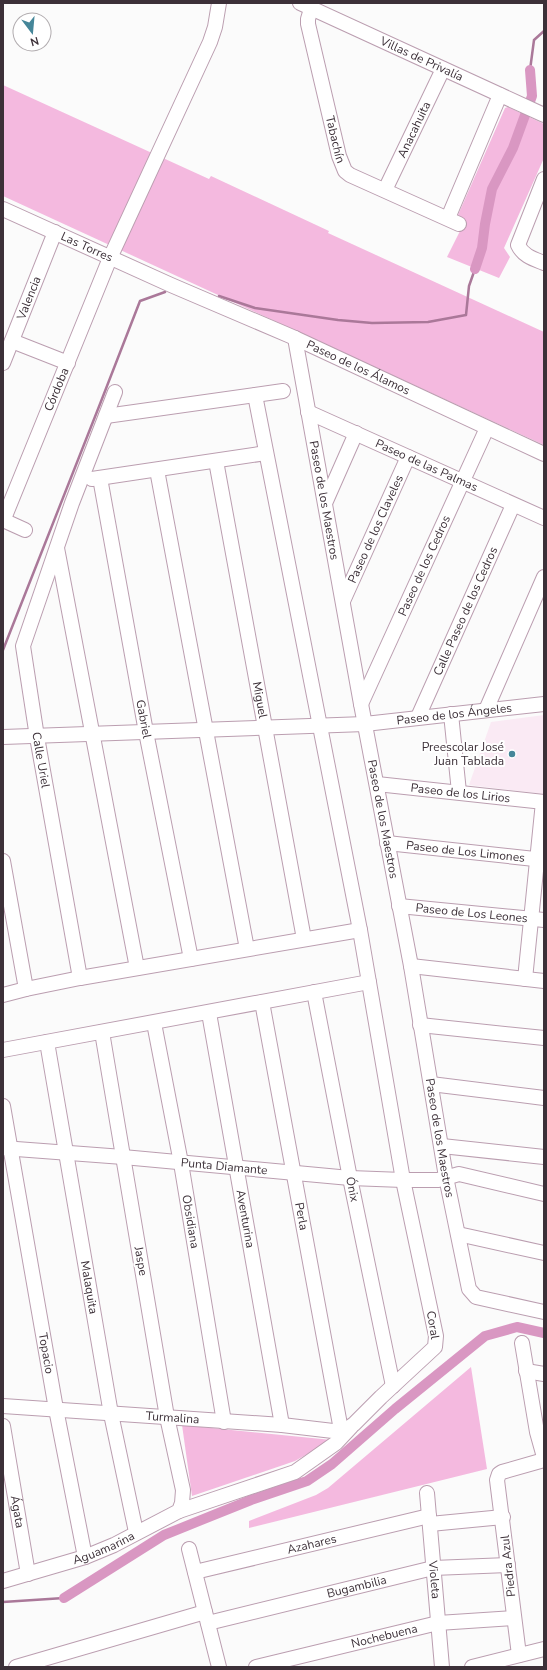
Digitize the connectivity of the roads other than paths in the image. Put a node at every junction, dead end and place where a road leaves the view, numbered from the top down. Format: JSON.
{"nodes":[{"id":1,"x":219,"y":3,"type":"edge"},
{"id":2,"x":306,"y":6,"type":"edge"},
{"id":3,"x":443,"y":69,"type":"junction"},
{"id":4,"x":500,"y":95,"type":"junction"},
{"id":5,"x":534,"y":111,"type":"edge"},
{"id":6,"x":542,"y":188,"type":"edge"},
{"id":7,"x":385,"y":190,"type":"junction"},
{"id":8,"x":3,"y":209,"type":"edge"},
{"id":9,"x":55,"y":232,"type":"junction"},
{"id":10,"x":110,"y":258,"type":"junction"},
{"id":11,"x":544,"y":263,"type":"edge"},
{"id":12,"x":171,"y":285,"type":"joint"},
{"id":13,"x":295,"y":338,"type":"junction"},
{"id":14,"x":12,"y":341,"type":"junction"},
{"id":15,"x":3,"y":363,"type":"edge"},
{"id":16,"x":68,"y":363,"type":"junction"},
{"id":17,"x":283,"y":391,"type":"dead end"},
{"id":18,"x":114,"y":392,"type":"dead end"},
{"id":19,"x":255,"y":395,"type":"junction"},
{"id":20,"x":308,"y":412,"type":"junction"},
{"id":21,"x":106,"y":416,"type":"junction"},
{"id":22,"x":486,"y":428,"type":"junction"},
{"id":23,"x":356,"y":433,"type":"junction"},
{"id":24,"x":266,"y":453,"type":"junction"},
{"id":25,"x":544,"y":454,"type":"edge"},
{"id":26,"x":408,"y":457,"type":"junction"},
{"id":27,"x":216,"y":461,"type":"junction"},
{"id":28,"x":157,"y":470,"type":"junction"},
{"id":29,"x":100,"y":478,"type":"junction"},
{"id":30,"x":80,"y":481,"type":"junction"},
{"id":31,"x":462,"y":481,"type":"junction"},
{"id":32,"x":326,"y":501,"type":"junction"},
{"id":33,"x":514,"y":505,"type":"junction"},
{"id":34,"x":544,"y":518,"type":"edge"},
{"id":35,"x":3,"y":520,"type":"edge"},
{"id":36,"x":25,"y":530,"type":"dead end"},
{"id":37,"x":57,"y":546,"type":"junction"},
{"id":38,"x":544,"y":577,"type":"edge"},
{"id":39,"x":343,"y":600,"type":"junction"},
{"id":40,"x":361,"y":704,"type":"junction"},
{"id":41,"x":544,"y":704,"type":"edge"},
{"id":42,"x":486,"y":710,"type":"junction"},
{"id":43,"x":450,"y":714,"type":"junction"},
{"id":44,"x":418,"y":717,"type":"junction"},
{"id":45,"x":365,"y":724,"type":"junction"},
{"id":46,"x":321,"y":726,"type":"junction"},
{"id":47,"x":266,"y":727,"type":"junction"},
{"id":48,"x":206,"y":729,"type":"junction"},
{"id":49,"x":146,"y":732,"type":"junction"},
{"id":50,"x":93,"y":735,"type":"junction"},
{"id":51,"x":3,"y":737,"type":"edge"},
{"id":52,"x":37,"y":737,"type":"junction"},
{"id":53,"x":377,"y":784,"type":"junction"},
{"id":54,"x":459,"y":792,"type":"junction"},
{"id":55,"x":543,"y":802,"type":"edge"},
{"id":56,"x":387,"y":843,"type":"junction"},
{"id":57,"x":3,"y":860,"type":"edge"},
{"id":58,"x":540,"y":860,"type":"edge"},
{"id":59,"x":6,"y":900,"type":"edge"},
{"id":60,"x":399,"y":906,"type":"junction"},
{"id":61,"x":538,"y":920,"type":"edge"},
{"id":62,"x":360,"y":930,"type":"junction"},
{"id":63,"x":304,"y":939,"type":"junction"},
{"id":64,"x":247,"y":948,"type":"junction"},
{"id":65,"x":191,"y":958,"type":"junction"},
{"id":66,"x":411,"y":966,"type":"junction"},
{"id":67,"x":137,"y":968,"type":"junction"},
{"id":68,"x":80,"y":978,"type":"junction"},
{"id":69,"x":525,"y":979,"type":"junction"},
{"id":70,"x":544,"y":981,"type":"edge"},
{"id":71,"x":369,"y":982,"type":"junction"},
{"id":72,"x":26,"y":989,"type":"junction"},
{"id":73,"x":314,"y":992,"type":"junction"},
{"id":74,"x":3,"y":995,"type":"edge"},
{"id":75,"x":262,"y":1002,"type":"junction"},
{"id":76,"x":209,"y":1013,"type":"junction"},
{"id":77,"x":154,"y":1023,"type":"junction"},
{"id":78,"x":420,"y":1025,"type":"junction"},
{"id":79,"x":102,"y":1032,"type":"junction"},
{"id":80,"x":544,"y":1038,"type":"edge"},
{"id":81,"x":47,"y":1042,"type":"junction"},
{"id":82,"x":3,"y":1050,"type":"edge"},
{"id":83,"x":431,"y":1084,"type":"junction"},
{"id":84,"x":544,"y":1098,"type":"edge"},
{"id":85,"x":3,"y":1106,"type":"edge"},
{"id":86,"x":442,"y":1146,"type":"junction"},
{"id":87,"x":7,"y":1148,"type":"edge"},
{"id":88,"x":65,"y":1152,"type":"junction"},
{"id":89,"x":123,"y":1157,"type":"junction"},
{"id":90,"x":544,"y":1157,"type":"edge"},
{"id":91,"x":181,"y":1163,"type":"junction"},
{"id":92,"x":236,"y":1168,"type":"junction"},
{"id":93,"x":294,"y":1172,"type":"junction"},
{"id":94,"x":446,"y":1177,"type":"junction"},
{"id":95,"x":350,"y":1178,"type":"junction"},
{"id":96,"x":403,"y":1180,"type":"junction"},
{"id":97,"x":544,"y":1194,"type":"edge"},
{"id":98,"x":458,"y":1234,"type":"junction"},
{"id":99,"x":544,"y":1253,"type":"edge"},
{"id":100,"x":544,"y":1312,"type":"edge"},
{"id":101,"x":522,"y":1343,"type":"dead end"},
{"id":102,"x":526,"y":1371,"type":"junction"},
{"id":103,"x":544,"y":1374,"type":"edge"},
{"id":104,"x":393,"y":1386,"type":"junction"},
{"id":105,"x":3,"y":1406,"type":"edge"},
{"id":106,"x":56,"y":1409,"type":"junction"},
{"id":107,"x":111,"y":1414,"type":"junction"},
{"id":108,"x":167,"y":1417,"type":"junction"},
{"id":109,"x":224,"y":1422,"type":"junction"},
{"id":110,"x":354,"y":1424,"type":"junction"},
{"id":111,"x":3,"y":1426,"type":"edge"},
{"id":112,"x":282,"y":1426,"type":"junction"},
{"id":113,"x":341,"y":1430,"type":"junction"},
{"id":114,"x":540,"y":1433,"type":"edge"},
{"id":115,"x":544,"y":1457,"type":"edge"},
{"id":116,"x":544,"y":1460,"type":"edge"},
{"id":117,"x":426,"y":1493,"type":"dead end"},
{"id":118,"x":179,"y":1511,"type":"junction"},
{"id":119,"x":503,"y":1517,"type":"junction"},
{"id":120,"x":429,"y":1520,"type":"junction"},
{"id":121,"x":136,"y":1532,"type":"junction"},
{"id":122,"x":189,"y":1549,"type":"dead end"},
{"id":123,"x":85,"y":1557,"type":"junction"},
{"id":124,"x":508,"y":1565,"type":"junction"},
{"id":125,"x":433,"y":1568,"type":"junction"},
{"id":126,"x":195,"y":1572,"type":"junction"},
{"id":127,"x":28,"y":1574,"type":"junction"},
{"id":128,"x":3,"y":1581,"type":"edge"},
{"id":129,"x":207,"y":1618,"type":"junction"},
{"id":130,"x":514,"y":1618,"type":"junction"},
{"id":131,"x":438,"y":1623,"type":"junction"},
{"id":132,"x":544,"y":1649,"type":"edge"},
{"id":133,"x":519,"y":1655,"type":"junction"},
{"id":134,"x":48,"y":1663,"type":"edge"},
{"id":135,"x":498,"y":1664,"type":"edge"},
{"id":136,"x":16,"y":1667,"type":"edge"},
{"id":137,"x":219,"y":1667,"type":"edge"},
{"id":138,"x":256,"y":1667,"type":"edge"},
{"id":139,"x":442,"y":1667,"type":"edge"},
{"id":140,"x":472,"y":1667,"type":"edge"}],
"edges":[{"from":1,"to":10,"type":"street","name":"Córdoba"},
{"from":2,"to":3,"type":"street","name":"Villas de Privalía"},
{"from":2,"to":7,"type":"street","name":"Tabachín"},
{"from":3,"to":4,"type":"street","name":"Villas de Privalía"},
{"from":3,"to":7,"type":"street","name":"Anacahuita"},
{"from":4,"to":5,"type":"street","name":"Villas de Privalía"},
{"from":4,"to":7,"type":"street","name":"Tabachín"},
{"from":6,"to":11,"type":"street"},
{"from":8,"to":9,"type":"street","name":"Las Torres"},
{"from":9,"to":10,"type":"street","name":"Las Torres"},
{"from":9,"to":14,"type":"street","name":"Valencia"},
{"from":10,"to":12,"type":"street","name":"Las Torres"},
{"from":10,"to":16,"type":"street","name":"Córdoba"},
{"from":12,"to":13,"type":"street","name":"Paseo de los Álamos"},
{"from":13,"to":20,"type":"street","name":"Paseo de los Maestros"},
{"from":13,"to":22,"type":"street","name":"Paseo de los Álamos"},
{"from":14,"to":15,"type":"street","name":"Valencia"},
{"from":14,"to":16,"type":"street"},
{"from":16,"to":35,"type":"street","name":"Córdoba"},
{"from":17,"to":19,"type":"street"},
{"from":18,"to":21,"type":"street","name":"Calle Uriel"},
{"from":19,"to":21,"type":"street"},
{"from":19,"to":24,"type":"street"},
{"from":20,"to":23,"type":"street","name":"Paseo de las Palmas"},
{"from":20,"to":32,"type":"street","name":"Paseo de los Maestros"},
{"from":21,"to":30,"type":"street","name":"Calle Uriel"},
{"from":22,"to":25,"type":"street","name":"Paseo de los Álamos"},
{"from":22,"to":31,"type":"street","name":"Paseo de los Cedros"},
{"from":23,"to":26,"type":"street","name":"Paseo de las Palmas"},
{"from":23,"to":32,"type":"street"},
{"from":24,"to":27,"type":"street"},
{"from":24,"to":46,"type":"street"},
{"from":26,"to":31,"type":"street","name":"Paseo de las Palmas"},
{"from":26,"to":39,"type":"street","name":"Paseo de los Claveles"},
{"from":27,"to":28,"type":"street"},
{"from":27,"to":47,"type":"street","name":"Miguel"},
{"from":28,"to":29,"type":"street"},
{"from":28,"to":48,"type":"street"},
{"from":29,"to":30,"type":"street"},
{"from":29,"to":49,"type":"street","name":"Gabriel"},
{"from":30,"to":37,"type":"street","name":"Calle Uriel"},
{"from":31,"to":33,"type":"street","name":"Paseo de las Palmas"},
{"from":31,"to":40,"type":"street","name":"Paseo de los Cedros"},
{"from":32,"to":39,"type":"street","name":"Paseo de los Maestros"},
{"from":33,"to":34,"type":"street","name":"Paseo de las Palmas"},
{"from":33,"to":44,"type":"street","name":"Calle Paseo de los Cedros"},
{"from":35,"to":36,"type":"street"},
{"from":37,"to":50,"type":"street"},
{"from":37,"to":52,"type":"street","name":"Calle Uriel"},
{"from":38,"to":42,"type":"street"},
{"from":39,"to":40,"type":"street","name":"Paseo de los Maestros"},
{"from":40,"to":45,"type":"street","name":"Paseo de los Maestros"},
{"from":41,"to":42,"type":"street","name":"Paseo de los Ángeles"},
{"from":42,"to":43,"type":"street","name":"Paseo de los Ángeles"},
{"from":43,"to":44,"type":"street","name":"Paseo de los Ángeles"},
{"from":43,"to":54,"type":"street"},
{"from":44,"to":45,"type":"street","name":"Paseo de los Ángeles"},
{"from":45,"to":46,"type":"street","name":"Paseo de los Ángeles"},
{"from":45,"to":53,"type":"street","name":"Paseo de los Maestros"},
{"from":46,"to":47,"type":"street","name":"Paseo de los Ángeles"},
{"from":46,"to":62,"type":"street"},
{"from":47,"to":48,"type":"street","name":"Paseo de los Ángeles"},
{"from":47,"to":63,"type":"street","name":"Miguel"},
{"from":48,"to":49,"type":"street","name":"Paseo de los Ángeles"},
{"from":48,"to":64,"type":"street"},
{"from":49,"to":50,"type":"street","name":"Paseo de los Ángeles"},
{"from":49,"to":65,"type":"street","name":"Gabriel"},
{"from":50,"to":52,"type":"street","name":"Paseo de los Ángeles"},
{"from":50,"to":67,"type":"street"},
{"from":51,"to":52,"type":"street","name":"Paseo de los Ángeles"},
{"from":52,"to":68,"type":"street","name":"Calle Uriel"},
{"from":53,"to":54,"type":"street","name":"Paseo de los Lirios"},
{"from":53,"to":56,"type":"street","name":"Paseo de los Maestros"},
{"from":54,"to":55,"type":"street","name":"Paseo de los Lirios"},
{"from":55,"to":58,"type":"street"},
{"from":56,"to":58,"type":"street","name":"Paseo de Los Limones"},
{"from":56,"to":60,"type":"street","name":"Paseo de los Maestros"},
{"from":57,"to":59,"type":"street"},
{"from":58,"to":61,"type":"street"},
{"from":59,"to":72,"type":"street"},
{"from":60,"to":61,"type":"street","name":"Paseo de Los Leones"},
{"from":60,"to":66,"type":"street","name":"Paseo de los Maestros"},
{"from":61,"to":69,"type":"street"},
{"from":62,"to":63,"type":"street"},
{"from":62,"to":71,"type":"street"},
{"from":63,"to":64,"type":"street"},
{"from":64,"to":65,"type":"street"},
{"from":65,"to":67,"type":"street"},
{"from":66,"to":69,"type":"street"},
{"from":66,"to":78,"type":"street","name":"Paseo de los Maestros"},
{"from":67,"to":68,"type":"street"},
{"from":68,"to":72,"type":"street"},
{"from":69,"to":70,"type":"street"},
{"from":71,"to":73,"type":"street"},
{"from":71,"to":96,"type":"street"},
{"from":72,"to":74,"type":"street"},
{"from":73,"to":75,"type":"street"},
{"from":73,"to":95,"type":"street","name":"Ónix"},
{"from":75,"to":76,"type":"street"},
{"from":75,"to":93,"type":"street","name":"Perla"},
{"from":76,"to":77,"type":"street"},
{"from":76,"to":92,"type":"street","name":"Aventurina"},
{"from":77,"to":79,"type":"street"},
{"from":77,"to":91,"type":"street","name":"Obsidiana"},
{"from":78,"to":80,"type":"street"},
{"from":78,"to":83,"type":"street","name":"Paseo de los Maestros"},
{"from":79,"to":81,"type":"street"},
{"from":79,"to":89,"type":"street","name":"Jaspe"},
{"from":81,"to":82,"type":"street"},
{"from":81,"to":88,"type":"street","name":"Malaquita"},
{"from":83,"to":84,"type":"street"},
{"from":83,"to":86,"type":"street","name":"Paseo de los Maestros"},
{"from":85,"to":87,"type":"street","name":"Topacio"},
{"from":86,"to":90,"type":"street"},
{"from":86,"to":94,"type":"street","name":"Paseo de los Maestros"},
{"from":87,"to":88,"type":"street","name":"Punta Diamante"},
{"from":87,"to":106,"type":"street","name":"Topacio"},
{"from":88,"to":89,"type":"street","name":"Punta Diamante"},
{"from":88,"to":107,"type":"street","name":"Malaquita"},
{"from":89,"to":91,"type":"street","name":"Punta Diamante"},
{"from":89,"to":108,"type":"street","name":"Jaspe"},
{"from":91,"to":92,"type":"street","name":"Punta Diamante"},
{"from":91,"to":109,"type":"street","name":"Obsidiana"},
{"from":92,"to":93,"type":"street","name":"Punta Diamante"},
{"from":92,"to":112,"type":"street","name":"Aventurina"},
{"from":93,"to":95,"type":"street","name":"Punta Diamante"},
{"from":93,"to":113,"type":"street","name":"Perla"},
{"from":94,"to":96,"type":"street","name":"Punta Diamante"},
{"from":94,"to":97,"type":"street","name":"Punta Diamante"},
{"from":94,"to":98,"type":"street","name":"Paseo de los Maestros"},
{"from":95,"to":96,"type":"street","name":"Punta Diamante"},
{"from":95,"to":104,"type":"street","name":"Ónix"},
{"from":96,"to":104,"type":"street","name":"Coral"},
{"from":98,"to":99,"type":"street"},
{"from":98,"to":100,"type":"street","name":"Paseo de los Maestros"},
{"from":101,"to":102,"type":"street"},
{"from":102,"to":103,"type":"street"},
{"from":102,"to":114,"type":"street"},
{"from":104,"to":110,"type":"street","name":"Coral"},
{"from":105,"to":106,"type":"street","name":"Turmalina"},
{"from":106,"to":107,"type":"street","name":"Turmalina"},
{"from":106,"to":123,"type":"street","name":"Topacio"},
{"from":107,"to":108,"type":"street","name":"Turmalina"},
{"from":107,"to":121,"type":"street","name":"Malaquita"},
{"from":108,"to":109,"type":"street","name":"Turmalina"},
{"from":108,"to":118,"type":"street","name":"Jaspe"},
{"from":109,"to":112,"type":"street","name":"Turmalina"},
{"from":110,"to":113,"type":"street","name":"Coral"},
{"from":110,"to":118,"type":"street","name":"Aguamarina"},
{"from":111,"to":127,"type":"street","name":"Ágata"},
{"from":112,"to":113,"type":"street","name":"Turmalina"},
{"from":114,"to":115,"type":"street"},
{"from":116,"to":119,"type":"street","name":"Piedra Azul"},
{"from":117,"to":120,"type":"street","name":"Violeta"},
{"from":118,"to":121,"type":"street","name":"Aguamarina"},
{"from":119,"to":120,"type":"street","name":"Azahares"},
{"from":119,"to":124,"type":"street","name":"Piedra Azul"},
{"from":120,"to":125,"type":"street","name":"Violeta"},
{"from":120,"to":126,"type":"street","name":"Azahares"},
{"from":121,"to":123,"type":"street","name":"Aguamarina"},
{"from":122,"to":126,"type":"street"},
{"from":123,"to":127,"type":"street","name":"Aguamarina"},
{"from":124,"to":125,"type":"street","name":"Bugambilia"},
{"from":124,"to":130,"type":"street","name":"Piedra Azul"},
{"from":125,"to":129,"type":"street","name":"Bugambilia"},
{"from":125,"to":131,"type":"street","name":"Violeta"},
{"from":126,"to":129,"type":"street"},
{"from":127,"to":128,"type":"street","name":"Aguamarina"},
{"from":129,"to":134,"type":"street","name":"Bugambilia"},
{"from":129,"to":137,"type":"street"},
{"from":130,"to":131,"type":"street","name":"Nochebuena"},
{"from":130,"to":133,"type":"street","name":"Piedra Azul"},
{"from":131,"to":138,"type":"street","name":"Nochebuena"},
{"from":131,"to":139,"type":"street","name":"Violeta"},
{"from":132,"to":133,"type":"street"},
{"from":133,"to":135,"type":"street"},
{"from":134,"to":136,"type":"street","name":"Bugambilia"},
{"from":135,"to":140,"type":"street"}]}
